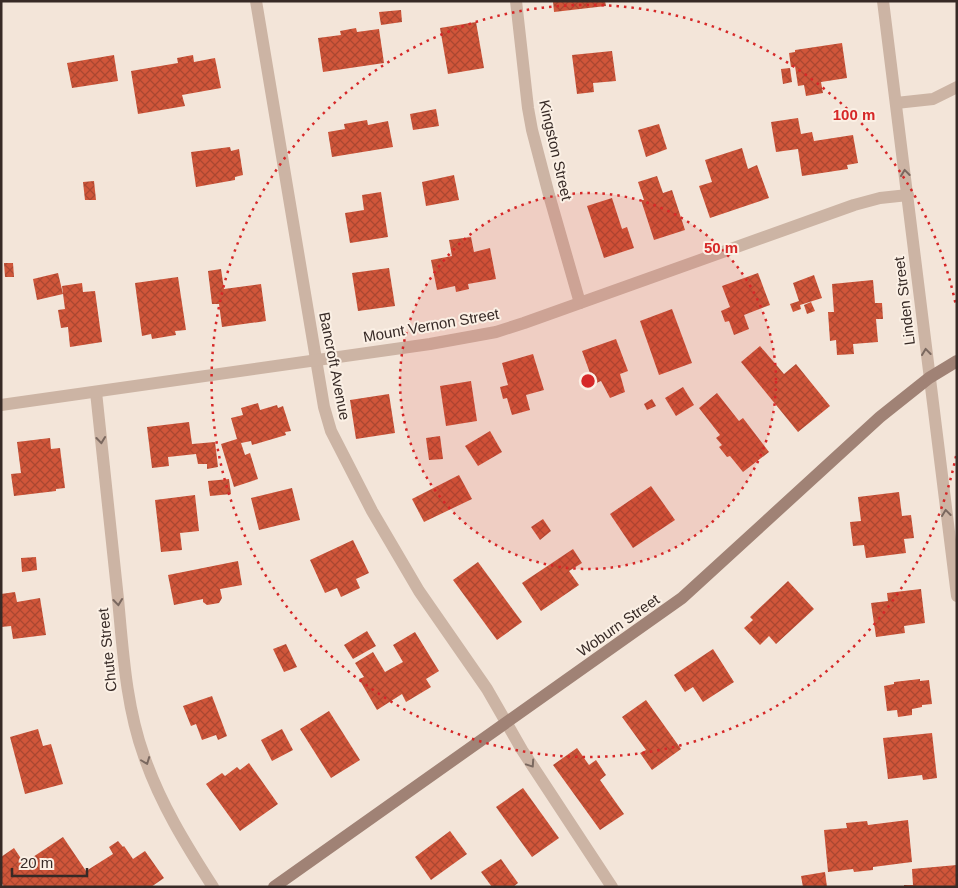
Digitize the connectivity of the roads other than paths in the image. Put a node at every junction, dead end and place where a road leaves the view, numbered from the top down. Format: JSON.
{"nodes":[{"id":1,"x":256,"y":1,"type":"edge"},
{"id":2,"x":516,"y":1,"type":"edge"},
{"id":3,"x":883,"y":1,"type":"edge"},
{"id":4,"x":957,"y":87,"type":"edge"},
{"id":5,"x":896,"y":104,"type":"junction"},
{"id":6,"x":908,"y":195,"type":"junction"},
{"id":7,"x":580,"y":303,"type":"junction"},
{"id":8,"x":316,"y":361,"type":"junction"},
{"id":9,"x":957,"y":361,"type":"edge"},
{"id":10,"x":930,"y":378,"type":"junction"},
{"id":11,"x":96,"y":392,"type":"junction"},
{"id":12,"x":1,"y":405,"type":"edge"},
{"id":13,"x":957,"y":596,"type":"edge"},
{"id":14,"x":506,"y":722,"type":"junction"},
{"id":15,"x":213,"y":887,"type":"edge"},
{"id":16,"x":274,"y":887,"type":"edge"},
{"id":17,"x":612,"y":887,"type":"edge"}],
"edges":[{"from":1,"to":8,"type":"street","name":"Bancroft Avenue"},
{"from":2,"to":7,"type":"street","name":"Kingston Street"},
{"from":3,"to":5,"type":"street","name":"Linden Street"},
{"from":4,"to":5,"type":"street"},
{"from":6,"to":5,"type":"street","name":"Linden Street","one_way":true},
{"from":6,"to":7,"type":"street","name":"Mount Vernon Street"},
{"from":10,"to":6,"type":"street","name":"Linden Street","one_way":true},
{"from":7,"to":8,"type":"street","name":"Mount Vernon Street"},
{"from":8,"to":11,"type":"street","name":"Mount Vernon Street"},
{"from":8,"to":14,"type":"street","name":"Bancroft Avenue"},
{"from":9,"to":10,"type":"street","name":"Woburn Street"},
{"from":13,"to":10,"type":"street","name":"Linden Street","one_way":true},
{"from":10,"to":14,"type":"street","name":"Woburn Street"},
{"from":11,"to":12,"type":"street","name":"Mount Vernon Street"},
{"from":11,"to":15,"type":"street","name":"Chute Street","one_way":true},
{"from":14,"to":16,"type":"street","name":"Woburn Street"},
{"from":14,"to":17,"type":"street","name":"Bancroft Avenue","one_way":true}]}
